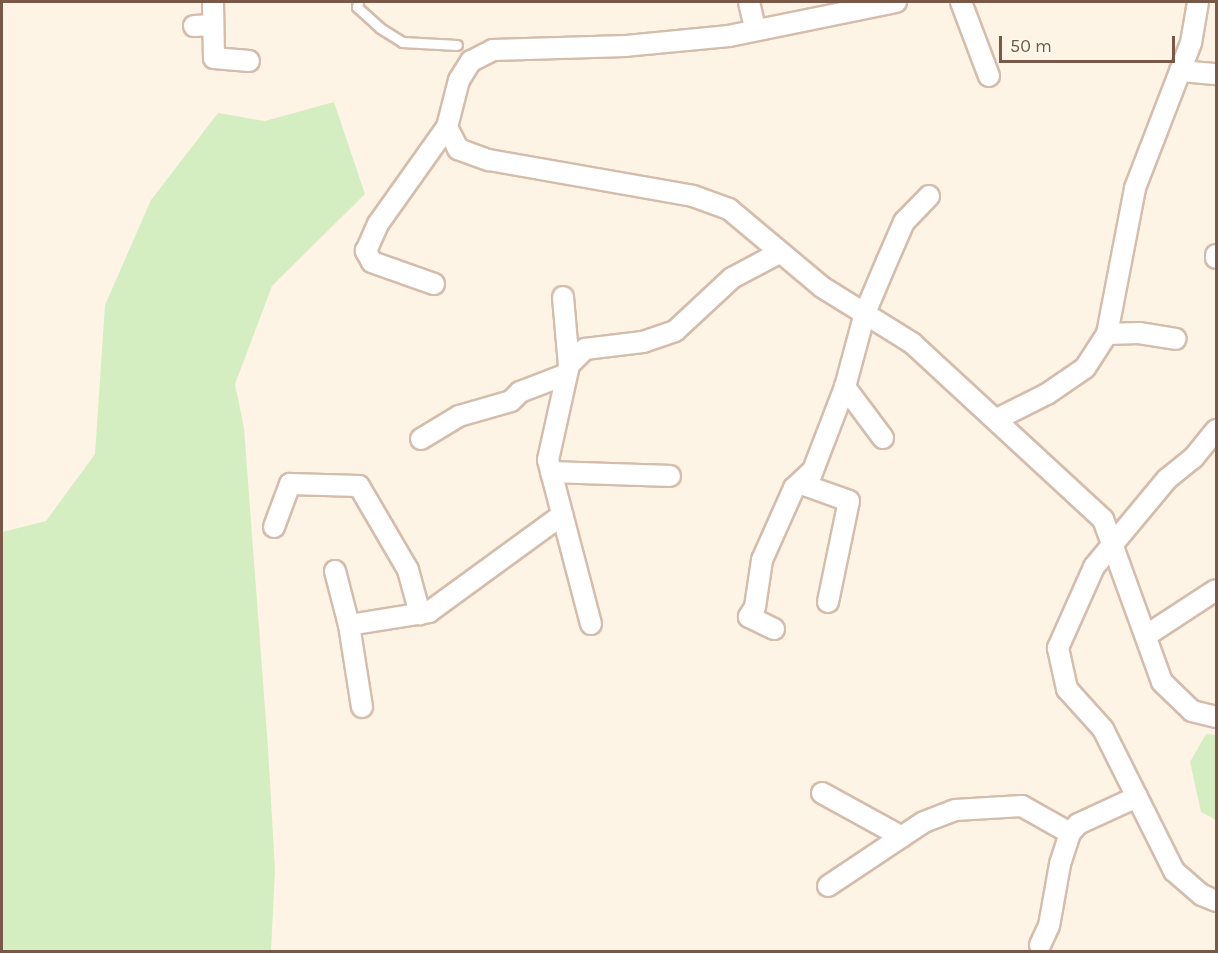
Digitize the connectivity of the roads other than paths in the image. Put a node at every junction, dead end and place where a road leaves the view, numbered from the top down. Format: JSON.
{"nodes":[{"id":1,"x":213,"y":2,"type":"edge"},
{"id":2,"x":358,"y":2,"type":"edge"},
{"id":3,"x":749,"y":2,"type":"edge"},
{"id":4,"x":896,"y":2,"type":"edge"},
{"id":5,"x":961,"y":2,"type":"edge"},
{"id":6,"x":1198,"y":2,"type":"edge"},
{"id":7,"x":213,"y":25,"type":"junction"},
{"id":8,"x":194,"y":26,"type":"dead end"},
{"id":9,"x":755,"y":29,"type":"junction"},
{"id":10,"x":457,"y":45,"type":"dead end"},
{"id":11,"x":249,"y":61,"type":"dead end"},
{"id":12,"x":1180,"y":71,"type":"junction"},
{"id":13,"x":1216,"y":74,"type":"edge"},
{"id":14,"x":989,"y":76,"type":"dead end"},
{"id":15,"x":447,"y":127,"type":"junction"},
{"id":16,"x":929,"y":196,"type":"dead end"},
{"id":17,"x":779,"y":253,"type":"junction"},
{"id":18,"x":434,"y":284,"type":"dead end"},
{"id":19,"x":563,"y":297,"type":"dead end"},
{"id":20,"x":865,"y":313,"type":"junction"},
{"id":21,"x":1107,"y":334,"type":"junction"},
{"id":22,"x":1176,"y":339,"type":"dead end"},
{"id":23,"x":568,"y":370,"type":"junction"},
{"id":24,"x":845,"y":387,"type":"junction"},
{"id":25,"x":997,"y":419,"type":"junction"},
{"id":26,"x":1216,"y":430,"type":"edge"},
{"id":27,"x":883,"y":438,"type":"dead end"},
{"id":28,"x":421,"y":440,"type":"dead end"},
{"id":29,"x":813,"y":470,"type":"junction"},
{"id":30,"x":551,"y":472,"type":"junction"},
{"id":31,"x":670,"y":476,"type":"dead end"},
{"id":32,"x":562,"y":515,"type":"junction"},
{"id":33,"x":274,"y":527,"type":"dead end"},
{"id":34,"x":1114,"y":545,"type":"junction"},
{"id":35,"x":335,"y":571,"type":"dead end"},
{"id":36,"x":1216,"y":590,"type":"edge"},
{"id":37,"x":828,"y":602,"type":"dead end"},
{"id":38,"x":420,"y":614,"type":"junction"},
{"id":39,"x":591,"y":624,"type":"dead end"},
{"id":40,"x":349,"y":625,"type":"junction"},
{"id":41,"x":774,"y":629,"type":"dead end"},
{"id":42,"x":1147,"y":635,"type":"junction"},
{"id":43,"x":362,"y":707,"type":"dead end"},
{"id":44,"x":1216,"y":717,"type":"edge"},
{"id":45,"x":822,"y":793,"type":"dead end"},
{"id":46,"x":1137,"y":796,"type":"junction"},
{"id":47,"x":1070,"y":832,"type":"junction"},
{"id":48,"x":902,"y":837,"type":"junction"},
{"id":49,"x":828,"y":886,"type":"dead end"},
{"id":50,"x":1216,"y":902,"type":"edge"},
{"id":51,"x":1040,"y":945,"type":"dead end"}],
"edges":[{"from":1,"to":7,"type":"street"},
{"from":2,"to":10,"type":"lane"},
{"from":3,"to":9,"type":"street"},
{"from":4,"to":9,"type":"street"},
{"from":5,"to":14,"type":"street"},
{"from":6,"to":12,"type":"street"},
{"from":7,"to":8,"type":"street"},
{"from":7,"to":11,"type":"street"},
{"from":9,"to":15,"type":"street"},
{"from":12,"to":13,"type":"street"},
{"from":12,"to":21,"type":"street"},
{"from":15,"to":17,"type":"street"},
{"from":15,"to":18,"type":"street"},
{"from":16,"to":20,"type":"street"},
{"from":17,"to":20,"type":"street"},
{"from":17,"to":23,"type":"street"},
{"from":19,"to":23,"type":"street"},
{"from":20,"to":24,"type":"street"},
{"from":20,"to":25,"type":"street"},
{"from":21,"to":22,"type":"street"},
{"from":21,"to":25,"type":"street"},
{"from":23,"to":28,"type":"street"},
{"from":23,"to":30,"type":"street"},
{"from":24,"to":27,"type":"street"},
{"from":24,"to":29,"type":"street"},
{"from":25,"to":34,"type":"street"},
{"from":26,"to":34,"type":"street"},
{"from":29,"to":37,"type":"street"},
{"from":29,"to":41,"type":"street"},
{"from":30,"to":31,"type":"street"},
{"from":30,"to":32,"type":"street"},
{"from":32,"to":38,"type":"street"},
{"from":32,"to":39,"type":"street"},
{"from":33,"to":38,"type":"street"},
{"from":34,"to":42,"type":"street"},
{"from":34,"to":46,"type":"street"},
{"from":35,"to":40,"type":"street"},
{"from":36,"to":42,"type":"street"},
{"from":38,"to":40,"type":"street"},
{"from":40,"to":43,"type":"street"},
{"from":42,"to":44,"type":"street"},
{"from":45,"to":48,"type":"street"},
{"from":46,"to":47,"type":"street"},
{"from":46,"to":50,"type":"street"},
{"from":47,"to":48,"type":"street"},
{"from":47,"to":51,"type":"street"},
{"from":48,"to":49,"type":"street"}]}
